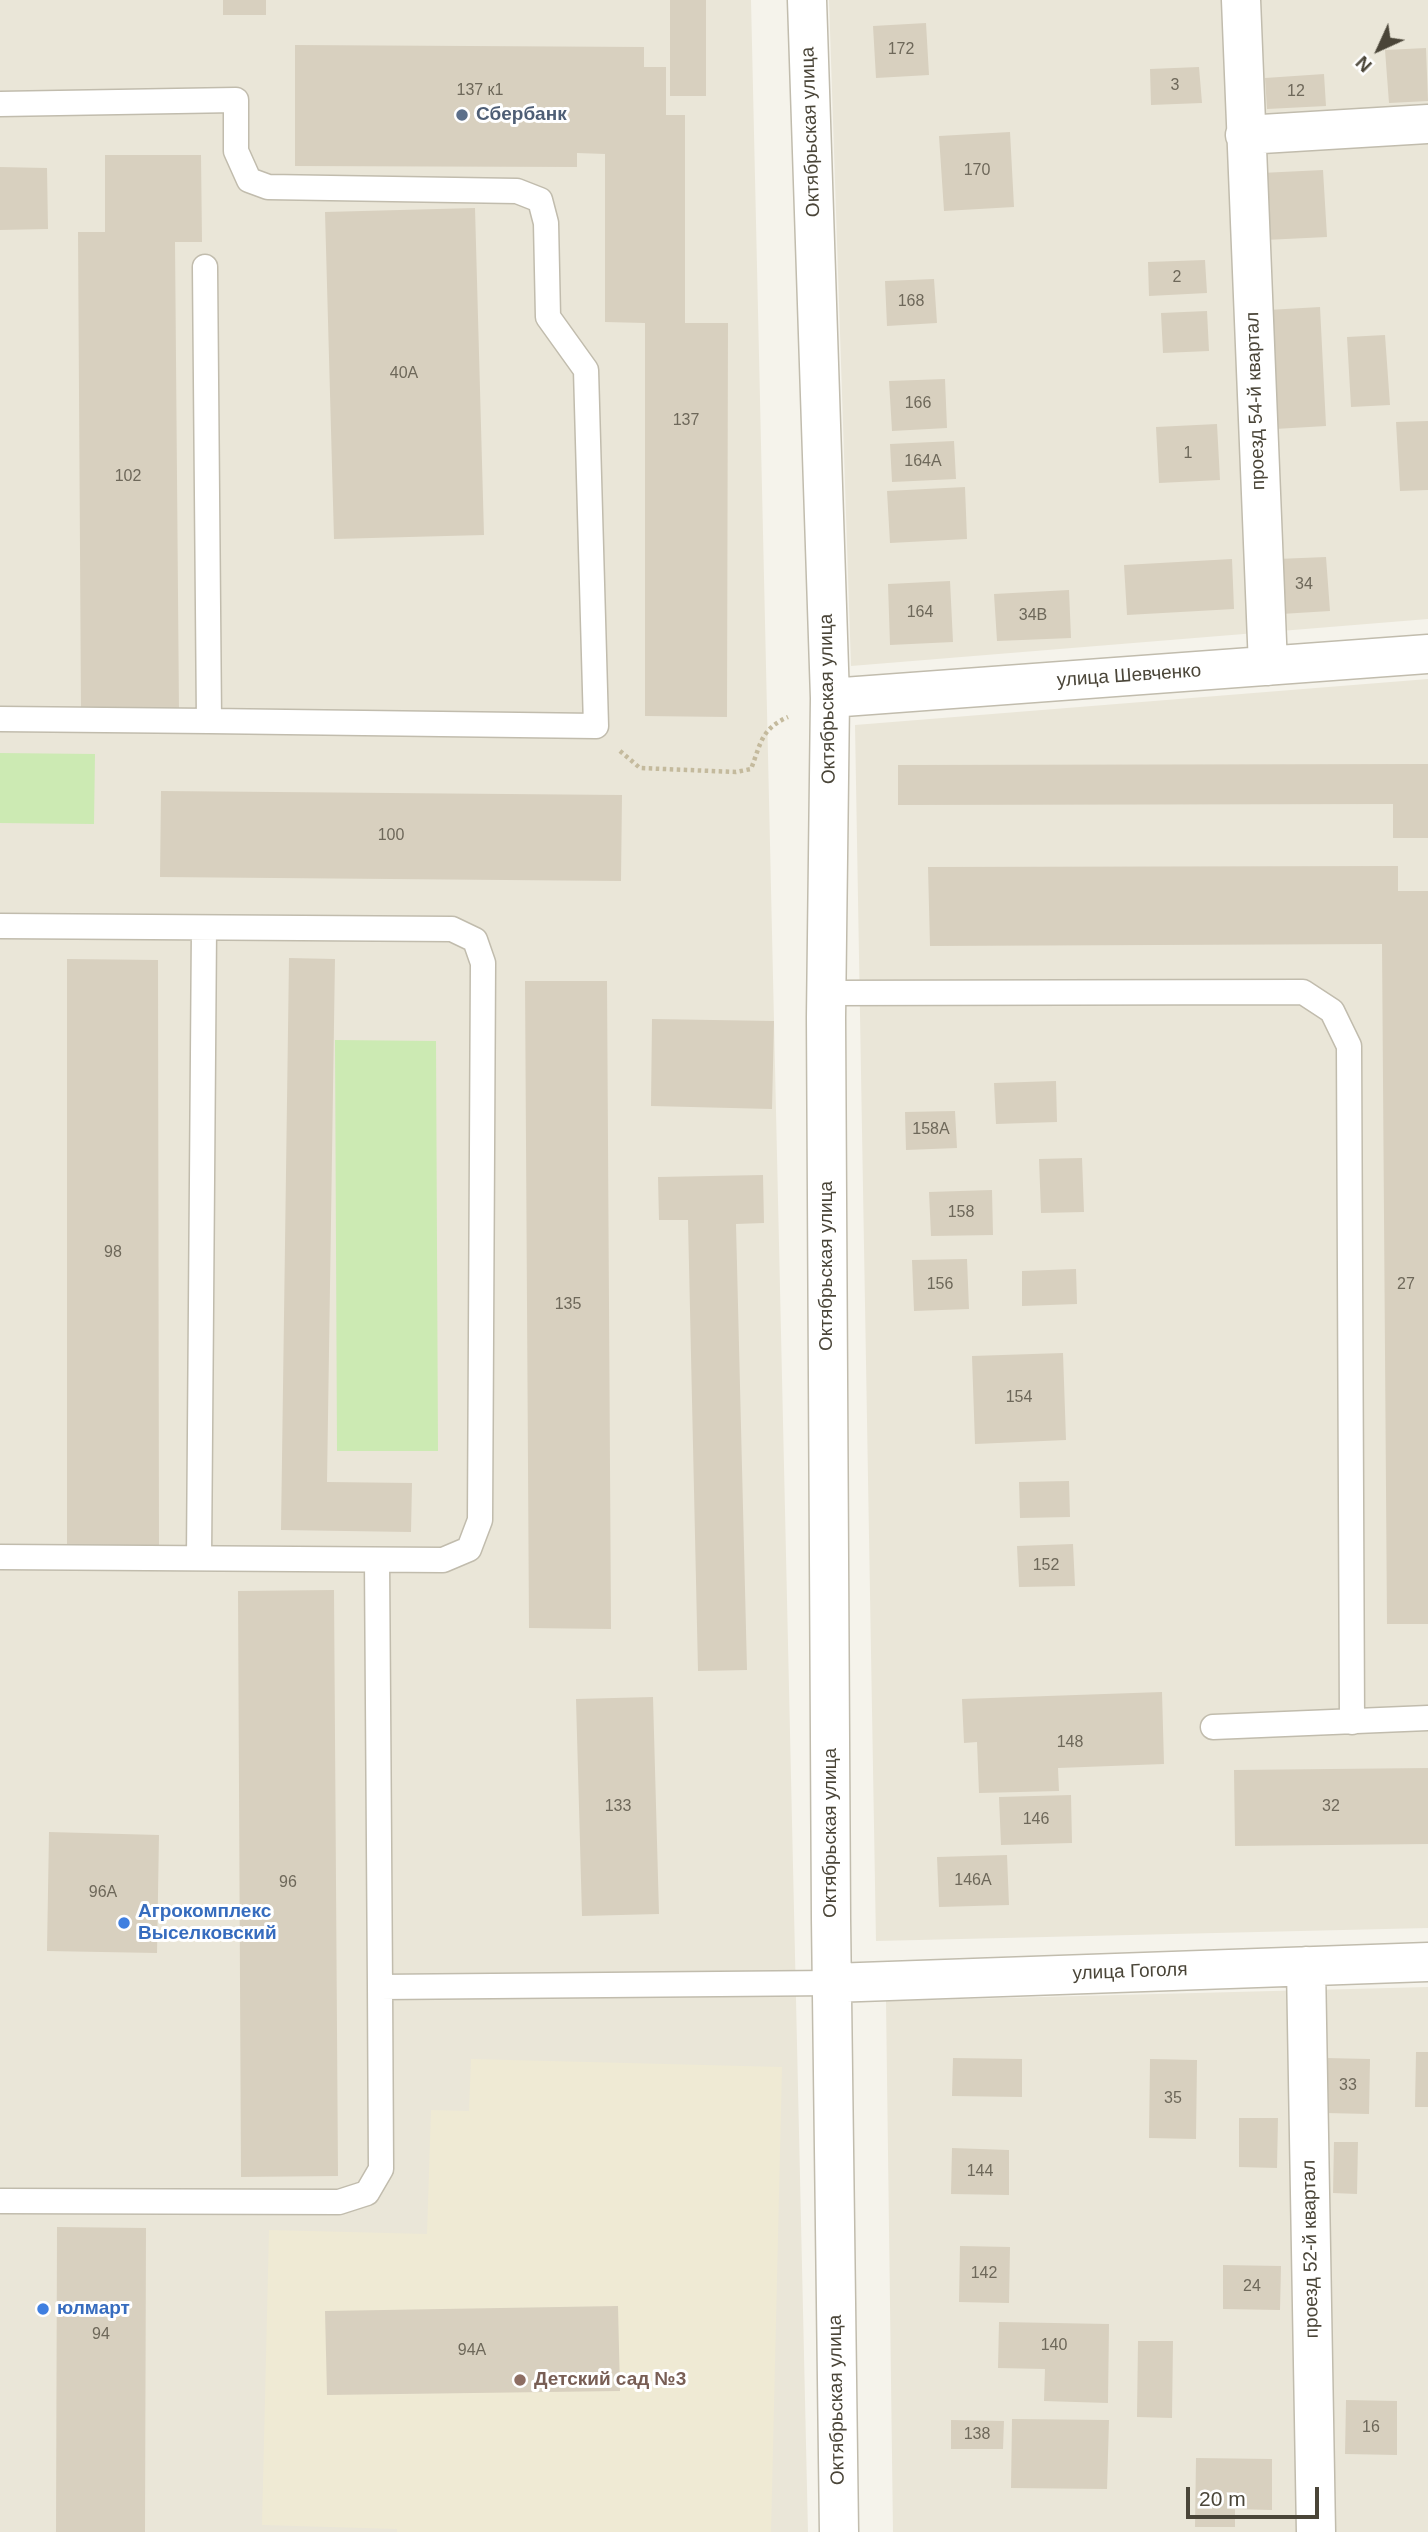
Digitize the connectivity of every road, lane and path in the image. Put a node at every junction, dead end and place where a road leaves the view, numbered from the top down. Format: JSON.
{"nodes":[{"id":1,"x":807,"y":0,"type":"edge"},
{"id":2,"x":1241,"y":0,"type":"edge"},
{"id":3,"x":0,"y":104,"type":"edge"},
{"id":4,"x":1428,"y":124,"type":"edge"},
{"id":5,"x":1245,"y":135,"type":"junction"},
{"id":6,"x":205,"y":267,"type":"dead end"},
{"id":7,"x":1428,"y":654,"type":"edge"},
{"id":8,"x":1268,"y":666,"type":"junction"},
{"id":9,"x":830,"y":698,"type":"junction"},
{"id":10,"x":0,"y":719,"type":"edge"},
{"id":11,"x":209,"y":721,"type":"junction"},
{"id":12,"x":596,"y":726,"type":"junction"},
{"id":13,"x":0,"y":926,"type":"edge"},
{"id":14,"x":204,"y":928,"type":"junction"},
{"id":15,"x":826,"y":993,"type":"junction"},
{"id":16,"x":0,"y":1557,"type":"edge"},
{"id":17,"x":199,"y":1559,"type":"junction"},
{"id":18,"x":377,"y":1560,"type":"junction"},
{"id":19,"x":1428,"y":1718,"type":"edge"},
{"id":20,"x":1352,"y":1721,"type":"junction"},
{"id":21,"x":1213,"y":1727,"type":"dead end"},
{"id":22,"x":1428,"y":1962,"type":"edge"},
{"id":23,"x":1306,"y":1966,"type":"junction"},
{"id":24,"x":832,"y":1983,"type":"junction"},
{"id":25,"x":380,"y":1987,"type":"junction"},
{"id":26,"x":0,"y":2200,"type":"edge"},
{"id":27,"x":839,"y":2532,"type":"edge"},
{"id":28,"x":1316,"y":2532,"type":"edge"}],
"edges":[{"from":1,"to":9,"type":"street","name":"Октябрьская улица"},
{"from":2,"to":5,"type":"street","name":"проезд 54-й квартал"},
{"from":3,"to":12,"type":"lane"},
{"from":4,"to":5,"type":"street"},
{"from":5,"to":8,"type":"street","name":"проезд 54-й квартал"},
{"from":6,"to":11,"type":"lane"},
{"from":7,"to":8,"type":"street","name":"улица Шевченко"},
{"from":8,"to":9,"type":"street","name":"улица Шевченко"},
{"from":9,"to":12,"type":"path"},
{"from":9,"to":15,"type":"street","name":"Октябрьская улица"},
{"from":10,"to":11,"type":"lane"},
{"from":11,"to":12,"type":"lane"},
{"from":13,"to":14,"type":"lane"},
{"from":14,"to":17,"type":"lane"},
{"from":14,"to":18,"type":"lane"},
{"from":15,"to":20,"type":"lane"},
{"from":15,"to":24,"type":"street","name":"Октябрьская улица"},
{"from":16,"to":17,"type":"lane"},
{"from":17,"to":18,"type":"lane"},
{"from":18,"to":25,"type":"lane"},
{"from":19,"to":20,"type":"lane"},
{"from":20,"to":21,"type":"lane"},
{"from":22,"to":23,"type":"street","name":"улица Гоголя"},
{"from":23,"to":24,"type":"street","name":"улица Гоголя"},
{"from":23,"to":28,"type":"street","name":"проезд 52-й квартал"},
{"from":24,"to":25,"type":"lane"},
{"from":24,"to":27,"type":"street","name":"Октябрьская улица"},
{"from":25,"to":26,"type":"lane"}]}
